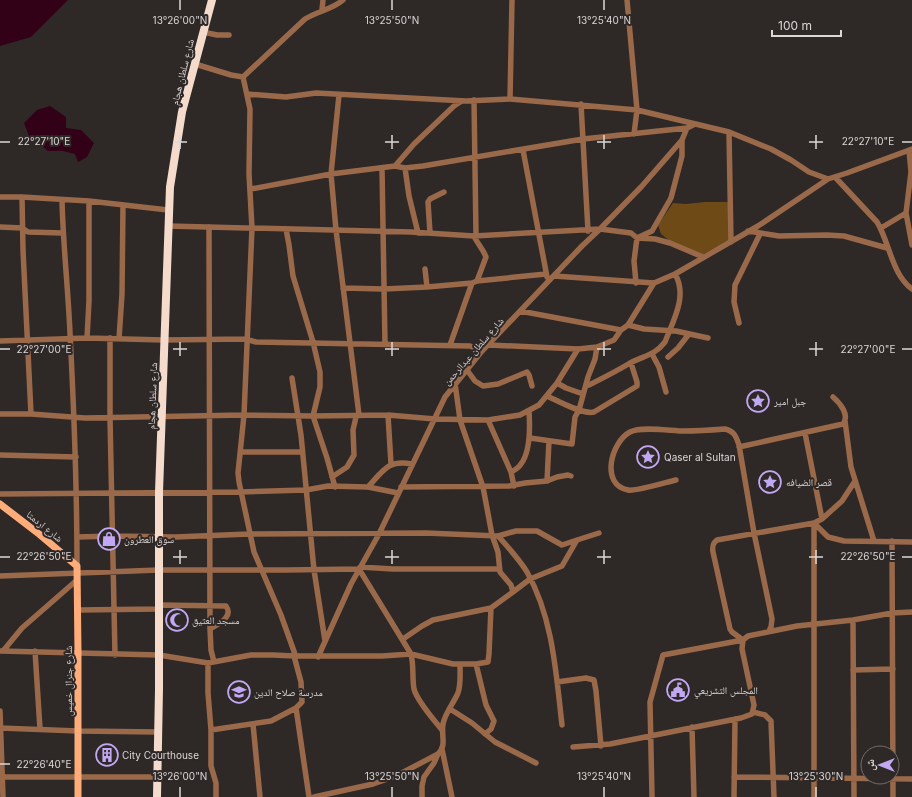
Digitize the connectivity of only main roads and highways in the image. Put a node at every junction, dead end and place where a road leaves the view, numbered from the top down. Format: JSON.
{"nodes":[{"id":1,"x":212,"y":0,"type":"edge"},
{"id":2,"x":0,"y":504,"type":"edge"},
{"id":3,"x":77,"y":573,"type":"joint"},
{"id":4,"x":78,"y":797,"type":"edge"},
{"id":5,"x":157,"y":797,"type":"edge"}],
"edges":[{"from":1,"to":5,"type":"highway","name":"شارع سلطان هجام"},
{"from":2,"to":3,"type":"main road","name":"شارع اردمتا"},
{"from":3,"to":4,"type":"main road","name":"شارع جنرال خميس"}]}
